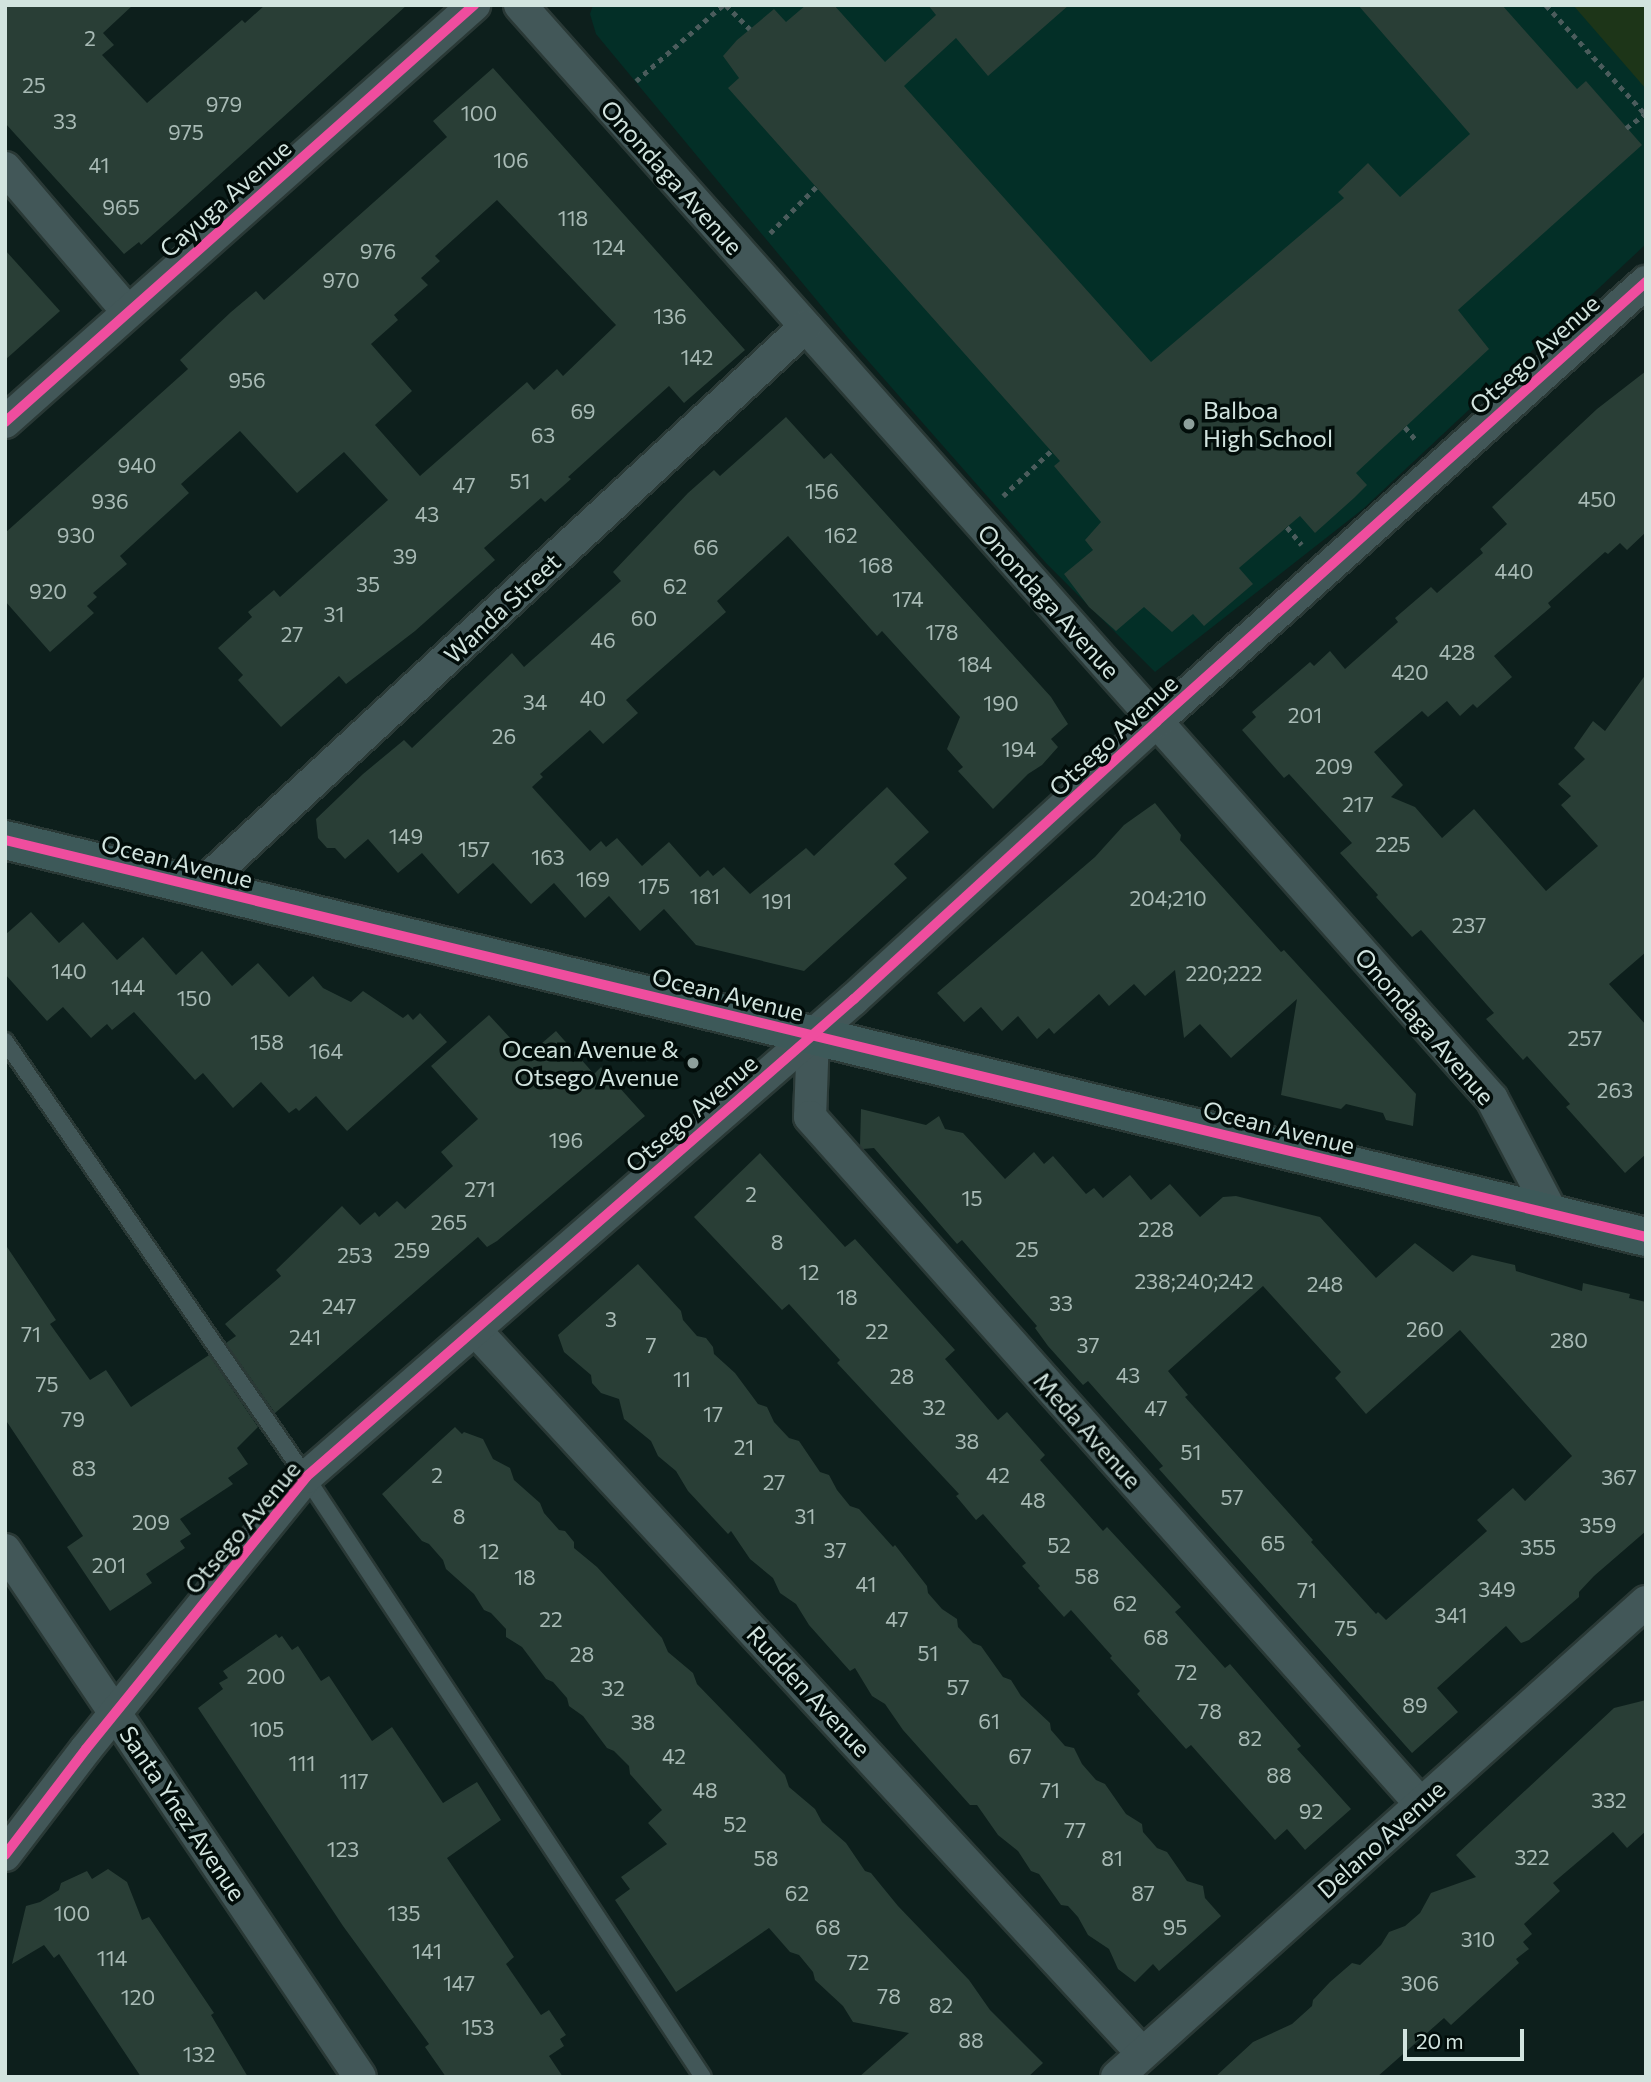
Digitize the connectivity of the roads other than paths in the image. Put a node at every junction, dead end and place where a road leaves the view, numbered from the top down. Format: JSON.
{"nodes":[{"id":1,"x":474,"y":5,"type":"edge"},
{"id":2,"x":520,"y":5,"type":"edge"},
{"id":3,"x":5,"y":168,"type":"edge"},
{"id":4,"x":1646,"y":282,"type":"edge"},
{"id":5,"x":128,"y":312,"type":"junction"},
{"id":6,"x":805,"y":327,"type":"junction"},
{"id":7,"x":5,"y":422,"type":"edge"},
{"id":8,"x":1156,"y":722,"type":"junction"},
{"id":9,"x":5,"y":840,"type":"edge"},
{"id":10,"x":198,"y":888,"type":"junction"},
{"id":11,"x":813,"y":1036,"type":"junction"},
{"id":12,"x":5,"y":1041,"type":"edge"},
{"id":13,"x":1553,"y":1215,"type":"junction"},
{"id":14,"x":1646,"y":1237,"type":"edge"},
{"id":15,"x":475,"y":1330,"type":"junction"},
{"id":16,"x":306,"y":1477,"type":"junction"},
{"id":17,"x":5,"y":1550,"type":"edge"},
{"id":18,"x":1646,"y":1602,"type":"edge"},
{"id":19,"x":116,"y":1714,"type":"junction"},
{"id":20,"x":1420,"y":1803,"type":"junction"},
{"id":21,"x":5,"y":1855,"type":"edge"},
{"id":22,"x":1142,"y":2053,"type":"junction"},
{"id":23,"x":360,"y":2077,"type":"edge"},
{"id":24,"x":703,"y":2077,"type":"edge"},
{"id":25,"x":1117,"y":2077,"type":"edge"}],
"edges":[{"from":1,"to":5,"type":"street","name":"Cayuga Avenue"},
{"from":2,"to":6,"type":"street","name":"Onondaga Avenue"},
{"from":3,"to":5,"type":"street"},
{"from":4,"to":8,"type":"street","name":"Otsego Avenue"},
{"from":5,"to":7,"type":"street","name":"Cayuga Avenue"},
{"from":6,"to":8,"type":"street","name":"Onondaga Avenue"},
{"from":6,"to":10,"type":"street","name":"Wanda Street"},
{"from":8,"to":11,"type":"street","name":"Otsego Avenue"},
{"from":8,"to":13,"type":"street","name":"Onondaga Avenue"},
{"from":9,"to":10,"type":"main road","name":"Ocean Avenue"},
{"from":10,"to":11,"type":"main road","name":"Ocean Avenue"},
{"from":11,"to":13,"type":"main road","name":"Ocean Avenue"},
{"from":11,"to":15,"type":"street","name":"Otsego Avenue"},
{"from":11,"to":20,"type":"street","name":"Meda Avenue"},
{"from":12,"to":16,"type":"lane"},
{"from":13,"to":14,"type":"main road","name":"Ocean Avenue"},
{"from":15,"to":16,"type":"street","name":"Otsego Avenue"},
{"from":15,"to":22,"type":"street","name":"Rudden Avenue"},
{"from":16,"to":19,"type":"street","name":"Otsego Avenue"},
{"from":16,"to":24,"type":"lane"},
{"from":17,"to":19,"type":"street","name":"Santa Ynez Avenue"},
{"from":18,"to":20,"type":"street","name":"Delano Avenue"},
{"from":19,"to":21,"type":"street","name":"Otsego Avenue"},
{"from":19,"to":23,"type":"street","name":"Santa Ynez Avenue"},
{"from":20,"to":22,"type":"street","name":"Delano Avenue"},
{"from":22,"to":25,"type":"street","name":"Delano Avenue"}]}
